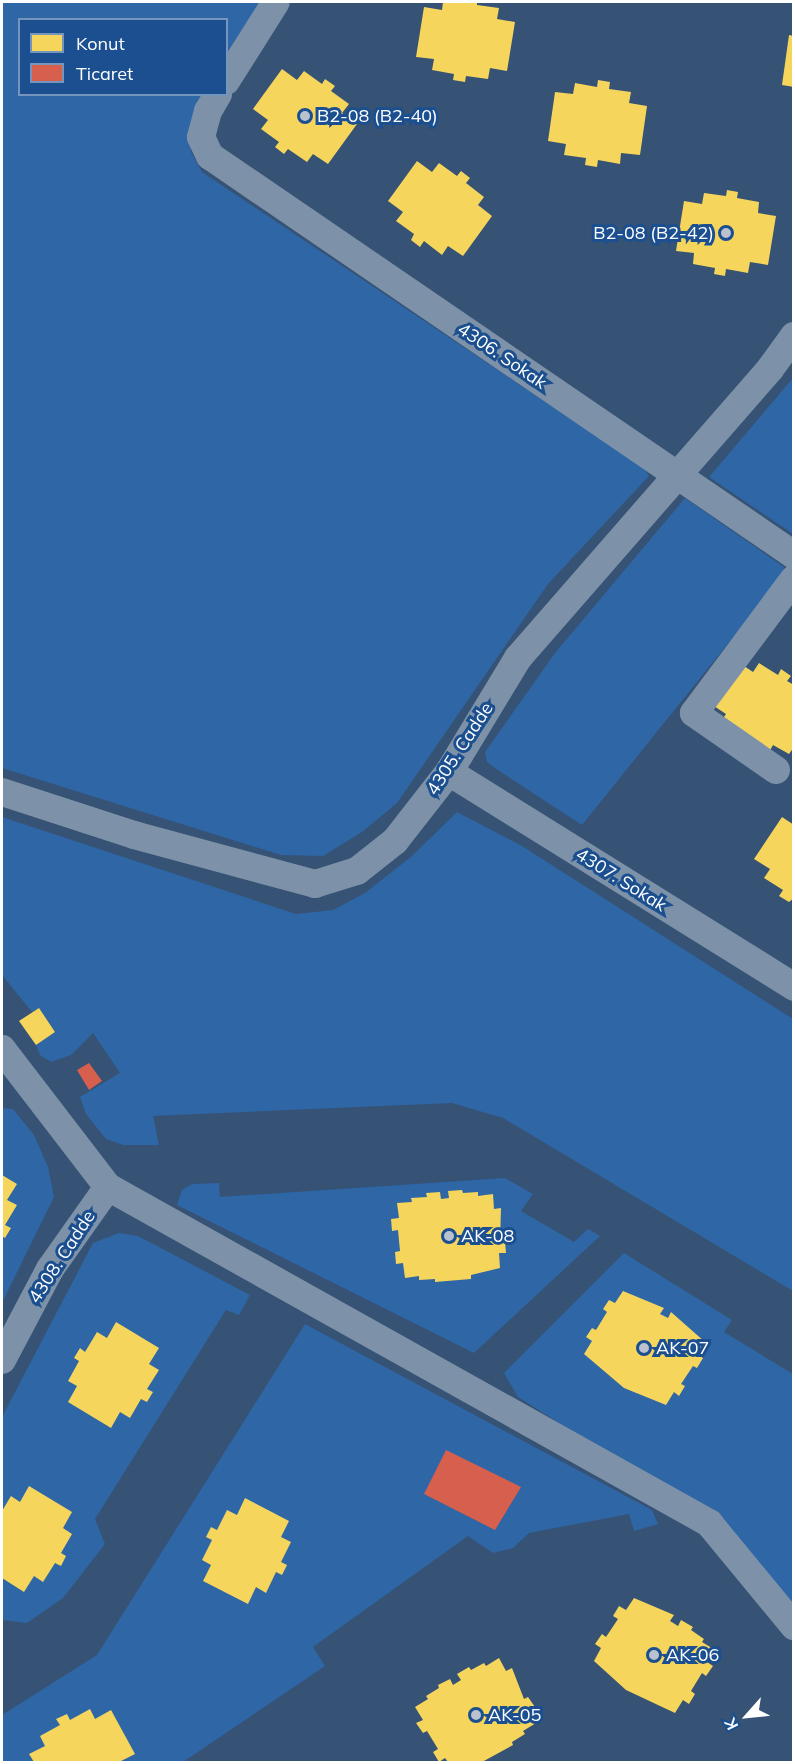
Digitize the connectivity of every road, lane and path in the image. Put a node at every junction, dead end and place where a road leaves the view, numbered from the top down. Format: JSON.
{"nodes":[{"id":1,"x":276,"y":2,"type":"edge"},
{"id":2,"x":228,"y":78,"type":"edge"},
{"id":3,"x":217,"y":96,"type":"edge"},
{"id":4,"x":794,"y":336,"type":"edge"},
{"id":5,"x":677,"y":476,"type":"junction"},
{"id":6,"x":794,"y":555,"type":"edge"},
{"id":7,"x":794,"y":579,"type":"edge"},
{"id":8,"x":776,"y":770,"type":"dead end"},
{"id":9,"x":449,"y":772,"type":"junction"},
{"id":10,"x":2,"y":792,"type":"edge"},
{"id":11,"x":794,"y":987,"type":"edge"},
{"id":12,"x":2,"y":1049,"type":"edge"},
{"id":13,"x":108,"y":1187,"type":"junction"},
{"id":14,"x":2,"y":1360,"type":"edge"},
{"id":15,"x":794,"y":1626,"type":"edge"}],
"edges":[{"from":1,"to":2,"type":"street"},
{"from":3,"to":5,"type":"street","name":"4306. Sokak"},
{"from":4,"to":5,"type":"street","name":"4305. Cadde"},
{"from":5,"to":6,"type":"street","name":"4306. Sokak"},
{"from":5,"to":9,"type":"street","name":"4305. Cadde"},
{"from":7,"to":8,"type":"street"},
{"from":9,"to":10,"type":"street","name":"4305. Cadde"},
{"from":9,"to":11,"type":"street","name":"4307. Sokak"},
{"from":12,"to":13,"type":"street"},
{"from":13,"to":14,"type":"street","name":"4308. Cadde"},
{"from":13,"to":15,"type":"street"}]}
